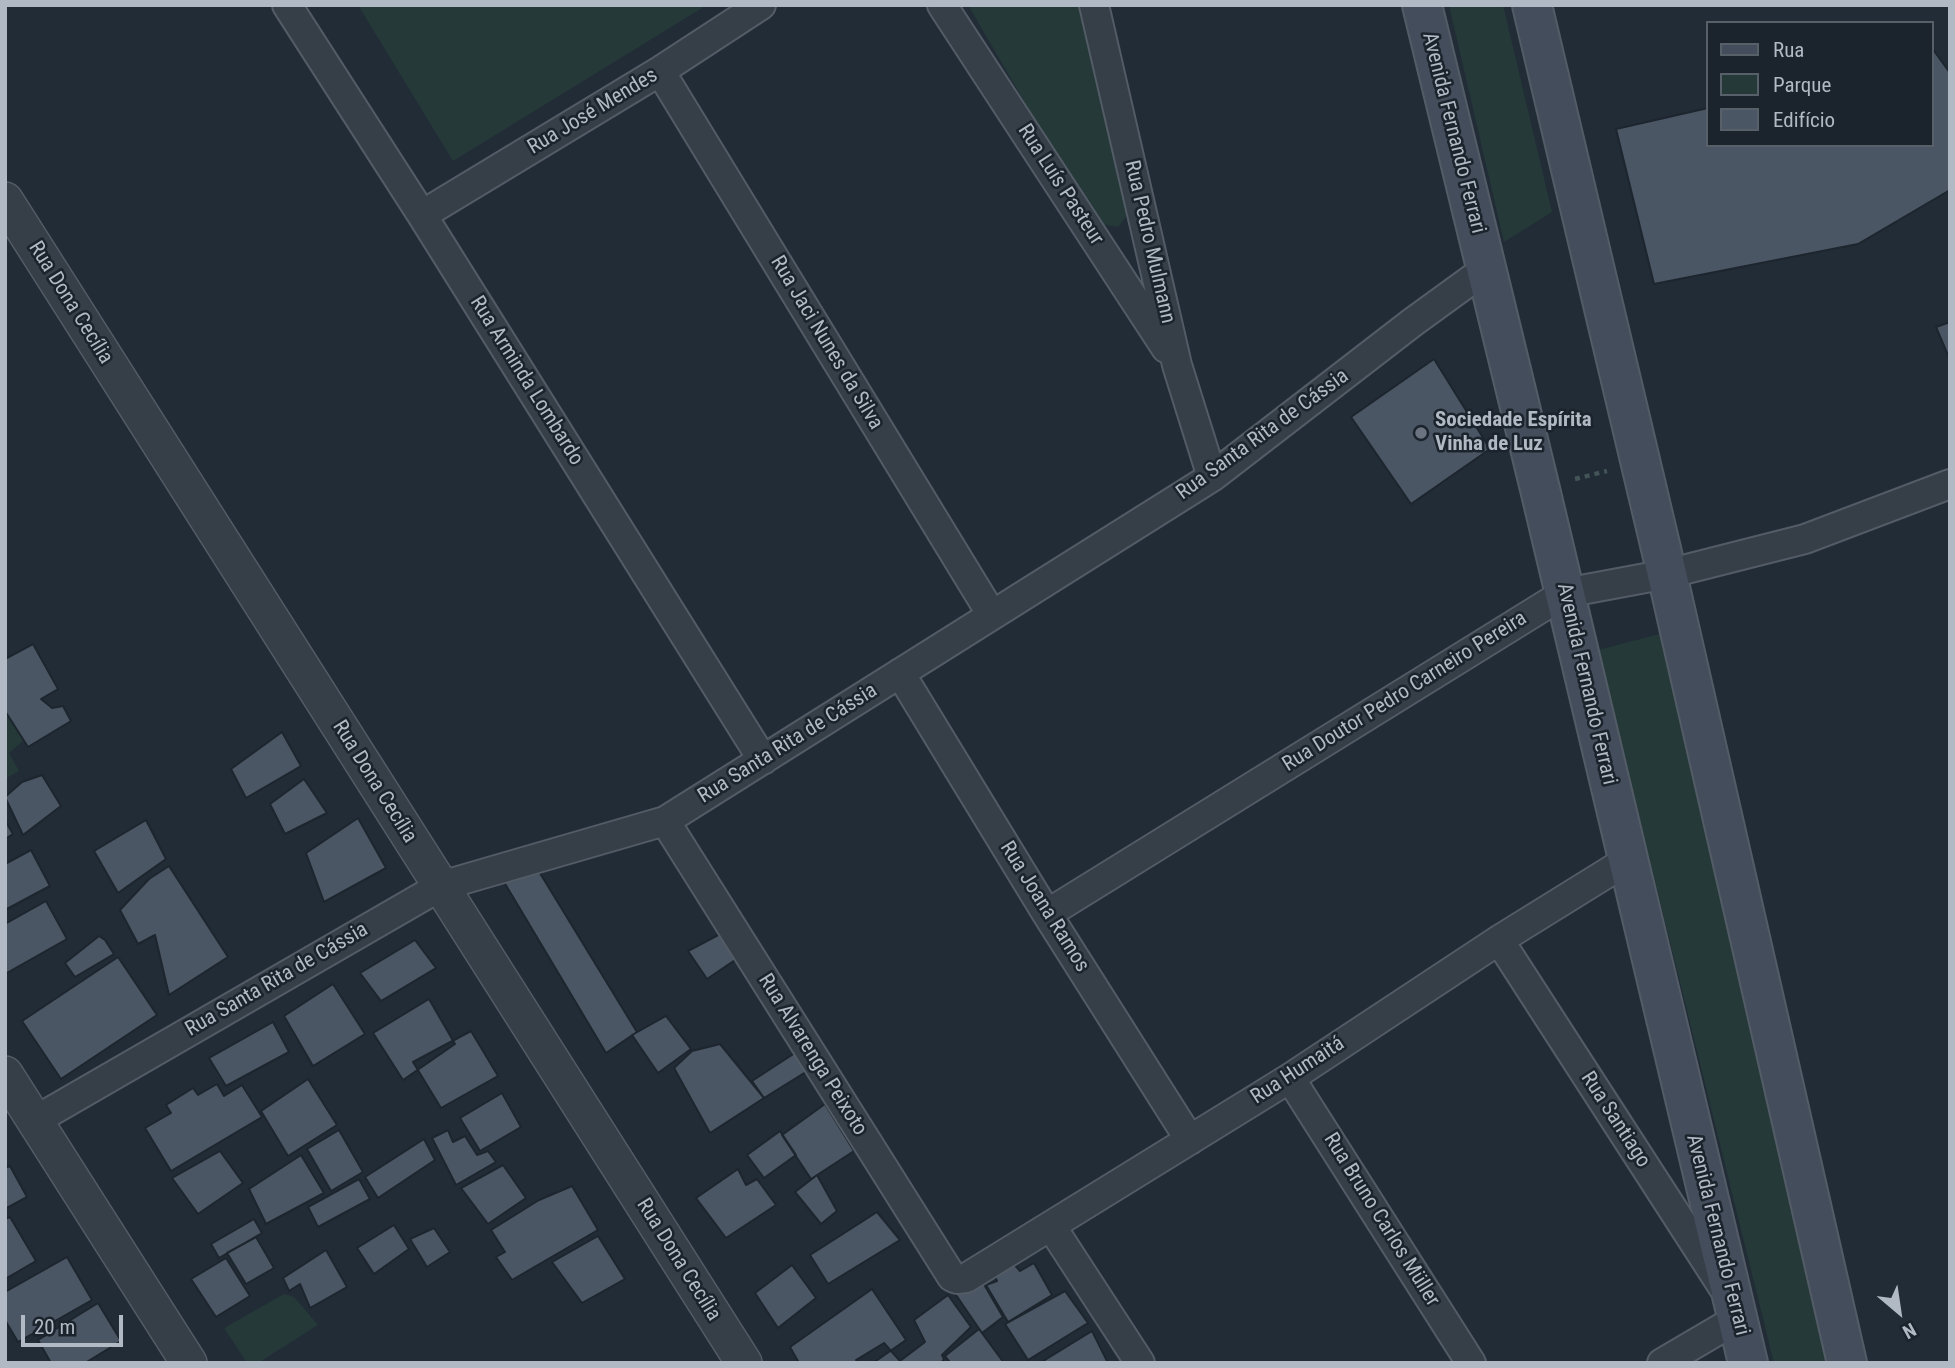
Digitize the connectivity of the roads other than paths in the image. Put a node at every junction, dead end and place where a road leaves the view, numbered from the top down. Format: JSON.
{"nodes":[{"id":1,"x":287,"y":5,"type":"edge"},
{"id":2,"x":761,"y":5,"type":"edge"},
{"id":3,"x":942,"y":5,"type":"edge"},
{"id":4,"x":1094,"y":5,"type":"edge"},
{"id":5,"x":1422,"y":5,"type":"edge"},
{"id":6,"x":1532,"y":5,"type":"edge"},
{"id":7,"x":660,"y":71,"type":"junction"},
{"id":8,"x":5,"y":200,"type":"edge"},
{"id":9,"x":422,"y":215,"type":"junction"},
{"id":10,"x":1486,"y":269,"type":"junction"},
{"id":11,"x":1177,"y":365,"type":"junction"},
{"id":12,"x":1212,"y":477,"type":"junction"},
{"id":13,"x":1950,"y":484,"type":"edge"},
{"id":14,"x":1667,"y":574,"type":"junction"},
{"id":15,"x":1565,"y":593,"type":"junction"},
{"id":16,"x":992,"y":615,"type":"junction"},
{"id":17,"x":900,"y":673,"type":"junction"},
{"id":18,"x":763,"y":760,"type":"junction"},
{"id":19,"x":665,"y":821,"type":"junction"},
{"id":20,"x":1628,"y":860,"type":"junction"},
{"id":21,"x":441,"y":886,"type":"junction"},
{"id":22,"x":1047,"y":914,"type":"junction"},
{"id":23,"x":1499,"y":940,"type":"junction"},
{"id":24,"x":5,"y":1074,"type":"edge"},
{"id":25,"x":1290,"y":1078,"type":"junction"},
{"id":26,"x":36,"y":1120,"type":"junction"},
{"id":27,"x":1190,"y":1140,"type":"junction"},
{"id":28,"x":1051,"y":1226,"type":"junction"},
{"id":29,"x":966,"y":1278,"type":"joint"},
{"id":30,"x":1734,"y":1309,"type":"junction"},
{"id":31,"x":189,"y":1363,"type":"edge"},
{"id":32,"x":744,"y":1363,"type":"edge"},
{"id":33,"x":1140,"y":1363,"type":"edge"},
{"id":34,"x":1471,"y":1363,"type":"edge"},
{"id":35,"x":1662,"y":1363,"type":"edge"},
{"id":36,"x":1748,"y":1363,"type":"edge"},
{"id":37,"x":1847,"y":1363,"type":"edge"}],
"edges":[{"from":1,"to":9,"type":"street","name":"Rua Arminda Lombardo"},
{"from":2,"to":7,"type":"street","name":"Rua José Mendes"},
{"from":3,"to":11,"type":"street","name":"Rua Luís Pasteur"},
{"from":4,"to":11,"type":"street","name":"Rua Pedro Mulmann"},
{"from":5,"to":10,"type":"main road","name":"Avenida Fernando Ferrari"},
{"from":6,"to":14,"type":"main road"},
{"from":7,"to":9,"type":"street","name":"Rua José Mendes"},
{"from":7,"to":16,"type":"street","name":"Rua Jaci Nunes da Silva"},
{"from":8,"to":21,"type":"street","name":"Rua Dona Cecília"},
{"from":9,"to":18,"type":"street","name":"Rua Arminda Lombardo"},
{"from":10,"to":12,"type":"street","name":"Rua Santa Rita de Cássia"},
{"from":10,"to":15,"type":"main road","name":"Avenida Fernando Ferrari"},
{"from":11,"to":12,"type":"street","name":"Rua Pedro Mulmann"},
{"from":12,"to":16,"type":"street","name":"Rua Santa Rita de Cássia"},
{"from":13,"to":14,"type":"street","name":"Rua Doutor Pedro Carneiro Pereira"},
{"from":14,"to":15,"type":"street","name":"Rua Doutor Pedro Carneiro Pereira"},
{"from":14,"to":37,"type":"main road"},
{"from":15,"to":20,"type":"main road","name":"Avenida Fernando Ferrari"},
{"from":15,"to":22,"type":"street","name":"Rua Doutor Pedro Carneiro Pereira"},
{"from":16,"to":17,"type":"street","name":"Rua Santa Rita de Cássia"},
{"from":17,"to":18,"type":"street","name":"Rua Santa Rita de Cássia"},
{"from":17,"to":22,"type":"street","name":"Rua Joana Ramos"},
{"from":18,"to":19,"type":"street","name":"Rua Santa Rita de Cássia"},
{"from":19,"to":21,"type":"street","name":"Rua Santa Rita de Cássia"},
{"from":19,"to":29,"type":"street","name":"Rua Alvarenga Peixoto"},
{"from":20,"to":23,"type":"street","name":"Rua Humaitá"},
{"from":20,"to":30,"type":"main road","name":"Avenida Fernando Ferrari"},
{"from":21,"to":26,"type":"street","name":"Rua Santa Rita de Cássia"},
{"from":21,"to":32,"type":"street","name":"Rua Dona Cecília"},
{"from":22,"to":27,"type":"street","name":"Rua Joana Ramos"},
{"from":23,"to":25,"type":"street","name":"Rua Humaitá"},
{"from":23,"to":30,"type":"street","name":"Rua Santiago"},
{"from":24,"to":26,"type":"street"},
{"from":25,"to":27,"type":"street","name":"Rua Humaitá"},
{"from":25,"to":34,"type":"street","name":"Rua Bruno Carlos Müller"},
{"from":26,"to":31,"type":"street"},
{"from":27,"to":28,"type":"street","name":"Rua Humaitá"},
{"from":28,"to":29,"type":"street","name":"Rua Humaitá"},
{"from":28,"to":33,"type":"street"},
{"from":30,"to":35,"type":"street"},
{"from":30,"to":36,"type":"main road","name":"Avenida Fernando Ferrari"}]}
